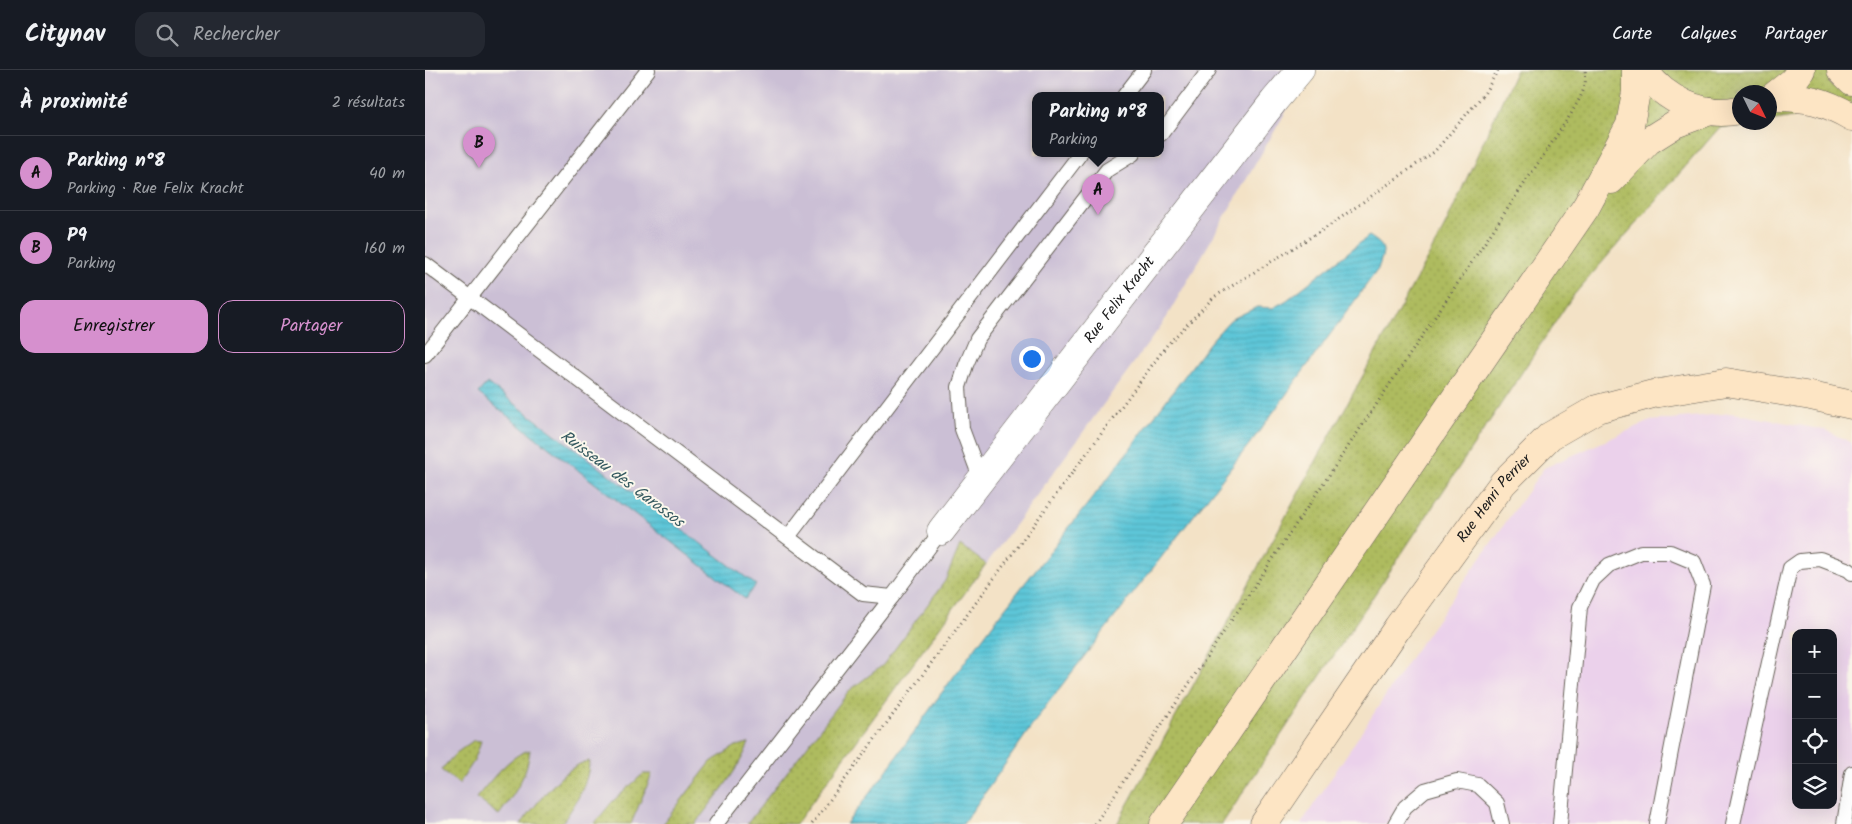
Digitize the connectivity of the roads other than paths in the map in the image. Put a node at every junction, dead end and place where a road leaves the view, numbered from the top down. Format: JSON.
{"nodes":[{"id":1,"x":648,"y":70,"type":"edge"},
{"id":2,"x":1144,"y":70,"type":"edge"},
{"id":3,"x":1209,"y":70,"type":"edge"},
{"id":4,"x":1300,"y":70,"type":"edge"},
{"id":5,"x":1636,"y":70,"type":"edge"},
{"id":6,"x":1644,"y":70,"type":"edge"},
{"id":7,"x":1801,"y":70,"type":"edge"},
{"id":8,"x":1841,"y":70,"type":"edge"},
{"id":9,"x":1852,"y":80,"type":"edge"},
{"id":10,"x":1127,"y":92,"type":"edge"},
{"id":11,"x":1777,"y":94,"type":"edge"},
{"id":12,"x":1777,"y":98,"type":"edge"},
{"id":13,"x":1732,"y":110,"type":"edge"},
{"id":14,"x":1710,"y":112,"type":"junction"},
{"id":15,"x":1852,"y":117,"type":"edge"},
{"id":16,"x":1164,"y":130,"type":"edge"},
{"id":17,"x":1078,"y":157,"type":"edge"},
{"id":18,"x":1128,"y":157,"type":"edge"},
{"id":19,"x":1586,"y":207,"type":"junction"},
{"id":20,"x":425,"y":264,"type":"edge"},
{"id":21,"x":470,"y":296,"type":"junction"},
{"id":22,"x":425,"y":356,"type":"edge"},
{"id":23,"x":1850,"y":406,"type":"edge"},
{"id":24,"x":981,"y":480,"type":"junction"},
{"id":25,"x":941,"y":531,"type":"joint"},
{"id":26,"x":787,"y":537,"type":"junction"},
{"id":27,"x":1852,"y":573,"type":"edge"},
{"id":28,"x":892,"y":597,"type":"junction"},
{"id":29,"x":1852,"y":773,"type":"edge"},
{"id":30,"x":716,"y":824,"type":"edge"},
{"id":31,"x":1164,"y":824,"type":"edge"},
{"id":32,"x":1263,"y":824,"type":"edge"},
{"id":33,"x":1395,"y":824,"type":"edge"},
{"id":34,"x":1502,"y":824,"type":"edge"},
{"id":35,"x":1560,"y":824,"type":"edge"},
{"id":36,"x":1657,"y":824,"type":"edge"},
{"id":37,"x":1733,"y":824,"type":"edge"},
{"id":38,"x":1844,"y":824,"type":"edge"}],
"edges":[{"from":1,"to":21,"type":"lane"},
{"from":2,"to":10,"type":"lane"},
{"from":3,"to":16,"type":"lane"},
{"from":4,"to":24,"type":"street","name":"Rue Felix Kracht"},
{"from":5,"to":19,"type":"main road"},
{"from":6,"to":14,"type":"main road"},
{"from":7,"to":11,"type":"main road"},
{"from":8,"to":9,"type":"main road"},
{"from":12,"to":15,"type":"main road"},
{"from":13,"to":14,"type":"main road"},
{"from":14,"to":19,"type":"main road"},
{"from":17,"to":26,"type":"lane"},
{"from":18,"to":24,"type":"lane"},
{"from":19,"to":31,"type":"main road"},
{"from":20,"to":21,"type":"lane"},
{"from":21,"to":22,"type":"lane"},
{"from":21,"to":26,"type":"lane"},
{"from":23,"to":32,"type":"main road","name":"Rue Henri Perrier"},
{"from":24,"to":25,"type":"street","name":"Rue Felix Kracht"},
{"from":25,"to":28,"type":"lane"},
{"from":26,"to":28,"type":"lane"},
{"from":27,"to":37,"type":"lane"},
{"from":28,"to":30,"type":"lane"},
{"from":29,"to":38,"type":"lane"},
{"from":33,"to":34,"type":"lane"},
{"from":35,"to":36,"type":"lane"}]}
